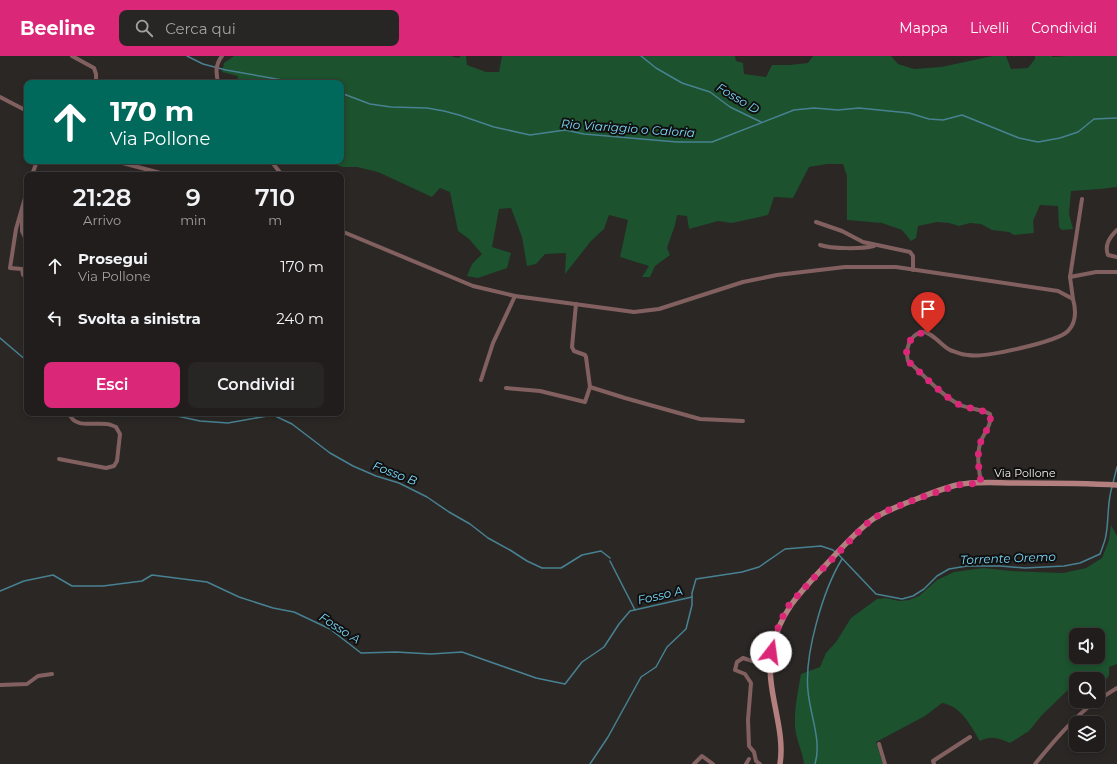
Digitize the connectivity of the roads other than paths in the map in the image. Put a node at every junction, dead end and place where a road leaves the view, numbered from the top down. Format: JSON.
{"nodes":[{"id":1,"x":72,"y":56,"type":"edge"},
{"id":2,"x":222,"y":56,"type":"edge"},
{"id":3,"x":96,"y":80,"type":"edge"},
{"id":4,"x":217,"y":80,"type":"edge"},
{"id":5,"x":0,"y":97,"type":"edge"},
{"id":6,"x":24,"y":109,"type":"edge"},
{"id":7,"x":126,"y":164,"type":"edge"},
{"id":8,"x":273,"y":164,"type":"edge"},
{"id":9,"x":157,"y":172,"type":"edge"},
{"id":10,"x":280,"y":172,"type":"edge"},
{"id":11,"x":1082,"y":199,"type":"dead end"},
{"id":12,"x":24,"y":201,"type":"edge"},
{"id":13,"x":22,"y":208,"type":"junction"},
{"id":14,"x":816,"y":222,"type":"dead end"},
{"id":15,"x":1117,"y":230,"type":"edge"},
{"id":16,"x":344,"y":232,"type":"edge"},
{"id":17,"x":24,"y":235,"type":"edge"},
{"id":18,"x":820,"y":245,"type":"dead end"},
{"id":19,"x":874,"y":246,"type":"junction"},
{"id":20,"x":1117,"y":257,"type":"edge"},
{"id":21,"x":913,"y":270,"type":"junction"},
{"id":22,"x":1117,"y":272,"type":"edge"},
{"id":23,"x":23,"y":274,"type":"dead end"},
{"id":24,"x":1070,"y":277,"type":"junction"},
{"id":25,"x":515,"y":296,"type":"junction"},
{"id":26,"x":1073,"y":300,"type":"junction"},
{"id":27,"x":576,"y":304,"type":"junction"},
{"id":28,"x":481,"y":380,"type":"dead end"},
{"id":29,"x":590,"y":387,"type":"junction"},
{"id":30,"x":506,"y":388,"type":"dead end"},
{"id":31,"x":70,"y":416,"type":"edge"},
{"id":32,"x":743,"y":421,"type":"dead end"},
{"id":33,"x":59,"y":459,"type":"dead end"},
{"id":34,"x":981,"y":483,"type":"junction"},
{"id":35,"x":1117,"y":484,"type":"edge"},
{"id":36,"x":770,"y":667,"type":"junction"},
{"id":37,"x":52,"y":674,"type":"dead end"},
{"id":38,"x":0,"y":685,"type":"edge"},
{"id":39,"x":1117,"y":688,"type":"edge"},
{"id":40,"x":1105,"y":695,"type":"edge"},
{"id":41,"x":1087,"y":708,"type":"edge"},
{"id":42,"x":970,"y":737,"type":"dead end"},
{"id":43,"x":879,"y":744,"type":"dead end"},
{"id":44,"x":749,"y":760,"type":"dead end"},
{"id":45,"x":694,"y":764,"type":"edge"},
{"id":46,"x":713,"y":764,"type":"edge"},
{"id":47,"x":746,"y":764,"type":"edge"},
{"id":48,"x":760,"y":764,"type":"edge"},
{"id":49,"x":780,"y":764,"type":"edge"},
{"id":50,"x":885,"y":764,"type":"edge"},
{"id":51,"x":934,"y":764,"type":"edge"},
{"id":52,"x":1035,"y":764,"type":"edge"}],
"edges":[{"from":1,"to":3,"type":"street"},
{"from":2,"to":4,"type":"street"},
{"from":5,"to":6,"type":"street"},
{"from":7,"to":9,"type":"street"},
{"from":8,"to":10,"type":"street"},
{"from":11,"to":24,"type":"street"},
{"from":12,"to":13,"type":"street"},
{"from":13,"to":17,"type":"street"},
{"from":13,"to":23,"type":"street"},
{"from":14,"to":19,"type":"street"},
{"from":15,"to":20,"type":"street"},
{"from":16,"to":25,"type":"street"},
{"from":18,"to":19,"type":"street"},
{"from":19,"to":21,"type":"street"},
{"from":21,"to":26,"type":"street"},
{"from":21,"to":27,"type":"street"},
{"from":22,"to":24,"type":"street"},
{"from":24,"to":26,"type":"street"},
{"from":25,"to":27,"type":"street"},
{"from":25,"to":28,"type":"street"},
{"from":26,"to":34,"type":"street"},
{"from":27,"to":29,"type":"street"},
{"from":29,"to":30,"type":"street"},
{"from":29,"to":32,"type":"street"},
{"from":31,"to":33,"type":"street"},
{"from":34,"to":35,"type":"street","name":"Via Pollone"},
{"from":34,"to":36,"type":"street","name":"Via Pollone"},
{"from":36,"to":48,"type":"street"},
{"from":36,"to":49,"type":"street","name":"Via Pollone"},
{"from":37,"to":38,"type":"street"},
{"from":39,"to":40,"type":"street"},
{"from":41,"to":52,"type":"street"},
{"from":42,"to":51,"type":"street"},
{"from":43,"to":50,"type":"street"},
{"from":44,"to":47,"type":"street"},
{"from":45,"to":46,"type":"street"}]}
